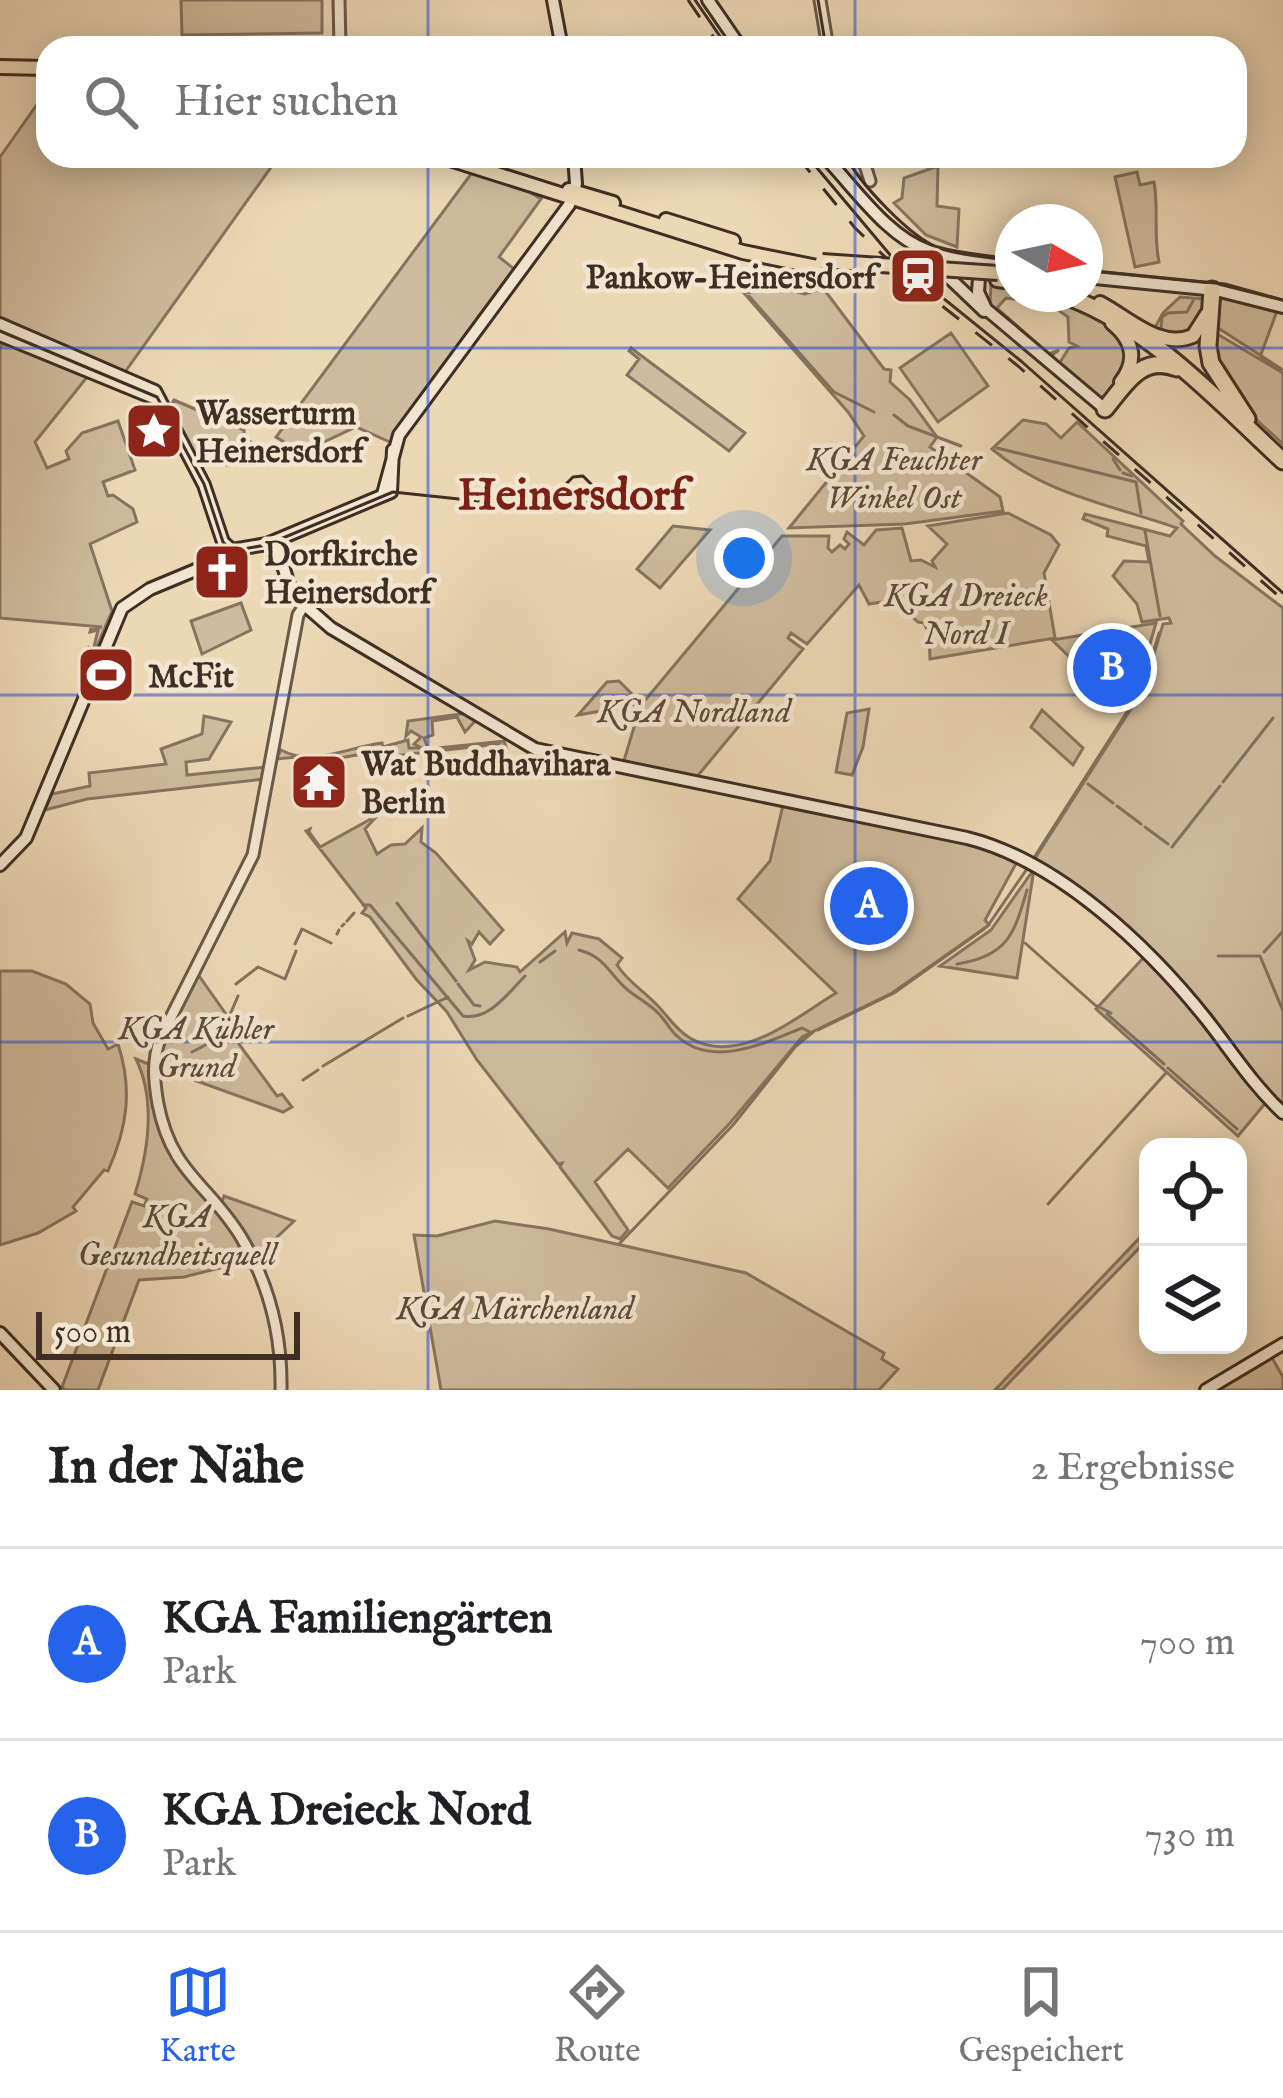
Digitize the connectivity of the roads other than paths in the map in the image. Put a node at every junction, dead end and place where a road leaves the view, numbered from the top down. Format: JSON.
{"nodes":[{"id":1,"x":339,"y":0,"type":"edge"},
{"id":2,"x":553,"y":0,"type":"edge"},
{"id":3,"x":708,"y":0,"type":"edge"},
{"id":4,"x":820,"y":0,"type":"edge"},
{"id":5,"x":340,"y":36,"type":"edge"},
{"id":6,"x":560,"y":36,"type":"edge"},
{"id":7,"x":733,"y":36,"type":"edge"},
{"id":8,"x":826,"y":36,"type":"edge"},
{"id":9,"x":0,"y":63,"type":"edge"},
{"id":10,"x":36,"y":64,"type":"edge"},
{"id":11,"x":484,"y":168,"type":"edge"},
{"id":12,"x":497,"y":168,"type":"edge"},
{"id":13,"x":574,"y":168,"type":"edge"},
{"id":14,"x":835,"y":168,"type":"edge"},
{"id":15,"x":866,"y":168,"type":"edge"},
{"id":16,"x":535,"y":182,"type":"junction"},
{"id":17,"x":870,"y":182,"type":"dead end"},
{"id":18,"x":573,"y":195,"type":"junction"},
{"id":19,"x":916,"y":246,"type":"junction"},
{"id":20,"x":995,"y":268,"type":"edge"},
{"id":21,"x":991,"y":269,"type":"junction"},
{"id":22,"x":995,"y":271,"type":"edge"},
{"id":23,"x":1103,"y":279,"type":"edge"},
{"id":24,"x":1212,"y":290,"type":"junction"},
{"id":25,"x":1283,"y":307,"type":"edge"},
{"id":26,"x":1103,"y":310,"type":"edge"},
{"id":27,"x":1095,"y":312,"type":"edge"},
{"id":28,"x":1103,"y":312,"type":"edge"},
{"id":29,"x":992,"y":315,"type":"junction"},
{"id":30,"x":0,"y":324,"type":"edge"},
{"id":31,"x":1135,"y":324,"type":"junction"},
{"id":32,"x":9,"y":335,"type":"edge"},
{"id":33,"x":1184,"y":371,"type":"junction"},
{"id":34,"x":1103,"y":408,"type":"junction"},
{"id":35,"x":1249,"y":422,"type":"junction"},
{"id":36,"x":1283,"y":458,"type":"edge"},
{"id":37,"x":275,"y":541,"type":"junction"},
{"id":38,"x":232,"y":550,"type":"junction"},
{"id":39,"x":301,"y":611,"type":"junction"},
{"id":40,"x":0,"y":866,"type":"edge"},
{"id":41,"x":1283,"y":1113,"type":"edge"},
{"id":42,"x":0,"y":1333,"type":"edge"},
{"id":43,"x":1283,"y":1344,"type":"edge"},
{"id":44,"x":54,"y":1390,"type":"edge"},
{"id":45,"x":281,"y":1390,"type":"edge"},
{"id":46,"x":1206,"y":1390,"type":"edge"}],
"edges":[{"from":1,"to":5,"type":"street"},
{"from":2,"to":6,"type":"main road"},
{"from":3,"to":7,"type":"main road"},
{"from":4,"to":8,"type":"street"},
{"from":9,"to":10,"type":"main road"},
{"from":11,"to":16,"type":"main road"},
{"from":12,"to":16,"type":"main road"},
{"from":13,"to":18,"type":"main road"},
{"from":14,"to":19,"type":"main road"},
{"from":15,"to":17,"type":"street"},
{"from":16,"to":18,"type":"main road"},
{"from":18,"to":21,"type":"main road","bridge":true},
{"from":18,"to":37,"type":"main road"},
{"from":19,"to":21,"type":"main road"},
{"from":19,"to":29,"type":"main road"},
{"from":20,"to":21,"type":"main road"},
{"from":21,"to":22,"type":"main road"},
{"from":21,"to":29,"type":"main road"},
{"from":23,"to":24,"type":"main road"},
{"from":24,"to":25,"type":"main road"},
{"from":24,"to":31,"type":"main road"},
{"from":24,"to":35,"type":"highway"},
{"from":26,"to":31,"type":"main road"},
{"from":27,"to":34,"type":"main road"},
{"from":28,"to":33,"type":"highway"},
{"from":29,"to":34,"type":"main road"},
{"from":30,"to":32,"type":"main road"},
{"from":31,"to":35,"type":"highway"},
{"from":32,"to":38,"type":"main road"},
{"from":33,"to":34,"type":"highway"},
{"from":33,"to":36,"type":"highway"},
{"from":35,"to":36,"type":"highway"},
{"from":37,"to":38,"type":"main road"},
{"from":37,"to":39,"type":"main road"},
{"from":38,"to":40,"type":"main road"},
{"from":39,"to":41,"type":"main road"},
{"from":39,"to":45,"type":"street"},
{"from":42,"to":44,"type":"main road"},
{"from":43,"to":46,"type":"main road"}]}
